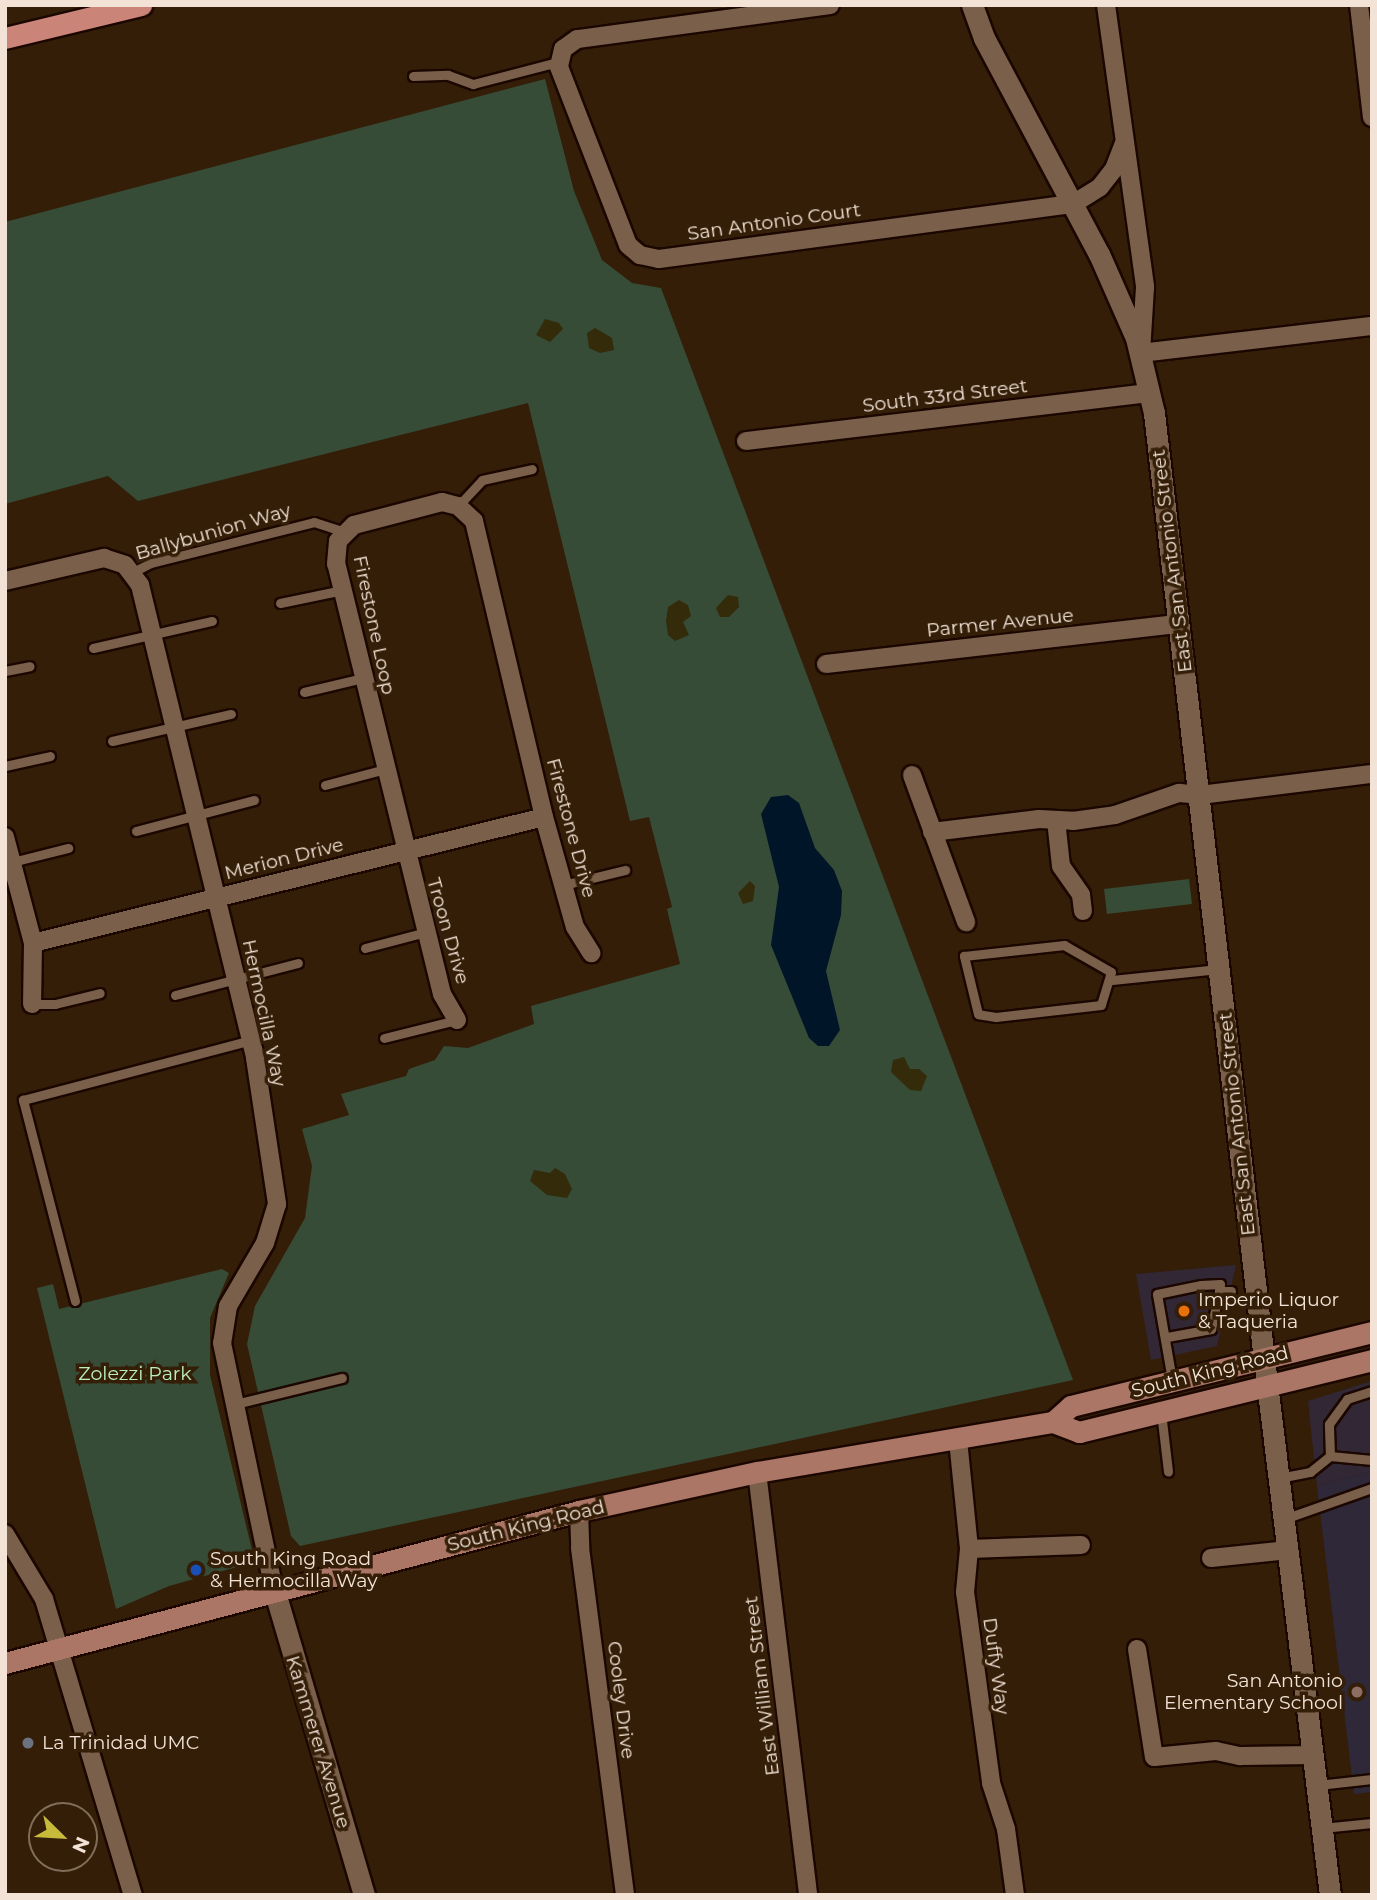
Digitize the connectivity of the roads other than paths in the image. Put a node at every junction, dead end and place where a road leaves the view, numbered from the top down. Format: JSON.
{"nodes":[{"id":1,"x":141,"y":5,"type":"edge"},
{"id":2,"x":831,"y":5,"type":"edge"},
{"id":3,"x":972,"y":5,"type":"edge"},
{"id":4,"x":1106,"y":5,"type":"edge"},
{"id":5,"x":1359,"y":5,"type":"edge"},
{"id":6,"x":5,"y":38,"type":"edge"},
{"id":7,"x":558,"y":62,"type":"junction"},
{"id":8,"x":413,"y":76,"type":"dead end"},
{"id":9,"x":1372,"y":117,"type":"edge"},
{"id":10,"x":1124,"y":143,"type":"junction"},
{"id":11,"x":1073,"y":204,"type":"junction"},
{"id":12,"x":1372,"y":326,"type":"edge"},
{"id":13,"x":1141,"y":353,"type":"junction"},
{"id":14,"x":1150,"y":393,"type":"junction"},
{"id":15,"x":746,"y":441,"type":"dead end"},
{"id":16,"x":532,"y":469,"type":"dead end"},
{"id":17,"x":458,"y":506,"type":"junction"},
{"id":18,"x":344,"y":532,"type":"junction"},
{"id":19,"x":131,"y":573,"type":"junction"},
{"id":20,"x":5,"y":581,"type":"edge"},
{"id":21,"x":343,"y":590,"type":"junction"},
{"id":22,"x":280,"y":603,"type":"dead end"},
{"id":23,"x":212,"y":621,"type":"dead end"},
{"id":24,"x":1179,"y":624,"type":"junction"},
{"id":25,"x":152,"y":634,"type":"junction"},
{"id":26,"x":93,"y":648,"type":"dead end"},
{"id":27,"x":826,"y":664,"type":"dead end"},
{"id":28,"x":30,"y":666,"type":"dead end"},
{"id":29,"x":5,"y":671,"type":"edge"},
{"id":30,"x":363,"y":678,"type":"junction"},
{"id":31,"x":304,"y":692,"type":"dead end"},
{"id":32,"x":231,"y":714,"type":"dead end"},
{"id":33,"x":174,"y":727,"type":"junction"},
{"id":34,"x":112,"y":741,"type":"dead end"},
{"id":35,"x":50,"y":756,"type":"dead end"},
{"id":36,"x":5,"y":766,"type":"edge"},
{"id":37,"x":385,"y":769,"type":"junction"},
{"id":38,"x":1372,"y":774,"type":"edge"},
{"id":39,"x":912,"y":775,"type":"dead end"},
{"id":40,"x":325,"y":785,"type":"dead end"},
{"id":41,"x":1200,"y":795,"type":"junction"},
{"id":42,"x":254,"y":800,"type":"dead end"},
{"id":43,"x":197,"y":816,"type":"junction"},
{"id":44,"x":544,"y":817,"type":"junction"},
{"id":45,"x":1056,"y":820,"type":"junction"},
{"id":46,"x":136,"y":831,"type":"dead end"},
{"id":47,"x":932,"y":832,"type":"junction"},
{"id":48,"x":5,"y":837,"type":"edge"},
{"id":49,"x":68,"y":848,"type":"dead end"},
{"id":50,"x":405,"y":851,"type":"junction"},
{"id":51,"x":12,"y":862,"type":"junction"},
{"id":52,"x":625,"y":870,"type":"dead end"},
{"id":53,"x":563,"y":885,"type":"junction"},
{"id":54,"x":216,"y":898,"type":"junction"},
{"id":55,"x":1083,"y":911,"type":"dead end"},
{"id":56,"x":966,"y":922,"type":"dead end"},
{"id":57,"x":426,"y":932,"type":"junction"},
{"id":58,"x":33,"y":943,"type":"junction"},
{"id":59,"x":365,"y":948,"type":"dead end"},
{"id":60,"x":591,"y":953,"type":"dead end"},
{"id":61,"x":298,"y":963,"type":"dead end"},
{"id":62,"x":1220,"y":969,"type":"junction"},
{"id":63,"x":236,"y":979,"type":"junction"},
{"id":64,"x":1112,"y":980,"type":"junction"},
{"id":65,"x":100,"y":993,"type":"dead end"},
{"id":66,"x":175,"y":995,"type":"dead end"},
{"id":67,"x":32,"y":1004,"type":"joint"},
{"id":68,"x":457,"y":1020,"type":"joint"},
{"id":69,"x":384,"y":1038,"type":"dead end"},
{"id":70,"x":251,"y":1040,"type":"junction"},
{"id":71,"x":1219,"y":1291,"type":"junction"},
{"id":72,"x":1231,"y":1291,"type":"dead end"},
{"id":73,"x":75,"y":1301,"type":"dead end"},
{"id":74,"x":1372,"y":1332,"type":"edge"},
{"id":75,"x":1167,"y":1337,"type":"junction"},
{"id":76,"x":1264,"y":1359,"type":"junction"},
{"id":77,"x":1372,"y":1360,"type":"edge"},
{"id":78,"x":342,"y":1378,"type":"dead end"},
{"id":79,"x":1172,"y":1382,"type":"junction"},
{"id":80,"x":1267,"y":1385,"type":"junction"},
{"id":81,"x":1372,"y":1391,"type":"edge"},
{"id":82,"x":235,"y":1404,"type":"junction"},
{"id":83,"x":1161,"y":1412,"type":"junction"},
{"id":84,"x":1053,"y":1422,"type":"junction"},
{"id":85,"x":958,"y":1440,"type":"junction"},
{"id":86,"x":1330,"y":1456,"type":"junction"},
{"id":87,"x":1372,"y":1460,"type":"edge"},
{"id":88,"x":758,"y":1472,"type":"junction"},
{"id":89,"x":1168,"y":1472,"type":"dead end"},
{"id":90,"x":1277,"y":1478,"type":"junction"},
{"id":91,"x":1372,"y":1488,"type":"edge"},
{"id":92,"x":579,"y":1511,"type":"junction"},
{"id":93,"x":1282,"y":1519,"type":"junction"},
{"id":94,"x":5,"y":1534,"type":"edge"},
{"id":95,"x":1081,"y":1545,"type":"dead end"},
{"id":96,"x":969,"y":1549,"type":"junction"},
{"id":97,"x":1289,"y":1550,"type":"junction"},
{"id":98,"x":1211,"y":1558,"type":"dead end"},
{"id":99,"x":274,"y":1589,"type":"junction"},
{"id":100,"x":60,"y":1648,"type":"junction"},
{"id":101,"x":1137,"y":1649,"type":"dead end"},
{"id":102,"x":5,"y":1663,"type":"edge"},
{"id":103,"x":1313,"y":1755,"type":"junction"},
{"id":104,"x":1372,"y":1779,"type":"edge"},
{"id":105,"x":1317,"y":1785,"type":"junction"},
{"id":106,"x":1372,"y":1823,"type":"edge"},
{"id":107,"x":1322,"y":1828,"type":"junction"},
{"id":108,"x":133,"y":1895,"type":"edge"},
{"id":109,"x":364,"y":1895,"type":"edge"},
{"id":110,"x":625,"y":1895,"type":"edge"},
{"id":111,"x":808,"y":1895,"type":"edge"},
{"id":112,"x":1014,"y":1895,"type":"edge"},
{"id":113,"x":1330,"y":1895,"type":"edge"}],
"edges":[{"from":1,"to":6,"type":"highway"},
{"from":2,"to":7,"type":"street"},
{"from":3,"to":11,"type":"street","name":"East San Antonio Street"},
{"from":4,"to":10,"type":"street","name":"East San Antonio Street"},
{"from":5,"to":9,"type":"street"},
{"from":7,"to":8,"type":"lane"},
{"from":7,"to":11,"type":"street","name":"San Antonio Court"},
{"from":10,"to":11,"type":"street","name":"San Antonio Court"},
{"from":10,"to":13,"type":"street","name":"East San Antonio Street"},
{"from":11,"to":13,"type":"street","name":"East San Antonio Street"},
{"from":12,"to":13,"type":"street"},
{"from":13,"to":14,"type":"street","name":"East San Antonio Street"},
{"from":14,"to":15,"type":"street","name":"South 33rd Street"},
{"from":14,"to":24,"type":"street","name":"East San Antonio Street"},
{"from":16,"to":17,"type":"lane"},
{"from":17,"to":18,"type":"street","name":"Firestone Loop"},
{"from":17,"to":44,"type":"street","name":"Firestone Drive"},
{"from":18,"to":19,"type":"lane","name":"Ballybunion Way"},
{"from":18,"to":21,"type":"street","name":"Firestone Loop"},
{"from":19,"to":20,"type":"street"},
{"from":19,"to":25,"type":"street","name":"Hermocilla Way"},
{"from":21,"to":22,"type":"lane"},
{"from":21,"to":30,"type":"street","name":"Firestone Loop"},
{"from":23,"to":25,"type":"lane"},
{"from":24,"to":27,"type":"street","name":"Parmer Avenue"},
{"from":24,"to":41,"type":"street","name":"East San Antonio Street"},
{"from":25,"to":26,"type":"lane"},
{"from":25,"to":33,"type":"street","name":"Hermocilla Way"},
{"from":28,"to":29,"type":"lane"},
{"from":30,"to":31,"type":"lane"},
{"from":30,"to":37,"type":"street","name":"Firestone Loop"},
{"from":32,"to":33,"type":"lane"},
{"from":33,"to":34,"type":"lane"},
{"from":33,"to":43,"type":"street","name":"Hermocilla Way"},
{"from":35,"to":36,"type":"lane"},
{"from":37,"to":40,"type":"lane"},
{"from":37,"to":50,"type":"street","name":"Firestone Loop"},
{"from":38,"to":41,"type":"street"},
{"from":39,"to":47,"type":"street"},
{"from":41,"to":45,"type":"street"},
{"from":41,"to":62,"type":"street","name":"East San Antonio Street"},
{"from":42,"to":43,"type":"lane"},
{"from":43,"to":46,"type":"lane"},
{"from":43,"to":54,"type":"street","name":"Hermocilla Way"},
{"from":44,"to":50,"type":"street","name":"Merion Drive"},
{"from":44,"to":53,"type":"street","name":"Firestone Drive"},
{"from":45,"to":47,"type":"street"},
{"from":45,"to":55,"type":"street"},
{"from":47,"to":56,"type":"street"},
{"from":48,"to":51,"type":"street"},
{"from":49,"to":51,"type":"lane"},
{"from":50,"to":54,"type":"street","name":"Merion Drive"},
{"from":50,"to":57,"type":"street","name":"Troon Drive"},
{"from":51,"to":58,"type":"street"},
{"from":52,"to":53,"type":"lane"},
{"from":53,"to":60,"type":"street","name":"Firestone Drive"},
{"from":54,"to":58,"type":"street","name":"Merion Drive"},
{"from":54,"to":63,"type":"street","name":"Hermocilla Way"},
{"from":57,"to":59,"type":"lane"},
{"from":57,"to":68,"type":"street","name":"Troon Drive"},
{"from":58,"to":67,"type":"street"},
{"from":61,"to":63,"type":"lane"},
{"from":62,"to":64,"type":"lane"},
{"from":62,"to":76,"type":"street","name":"East San Antonio Street"},
{"from":63,"to":66,"type":"lane"},
{"from":63,"to":70,"type":"street","name":"Hermocilla Way"},
{"from":64,"to":64,"type":"lane"},
{"from":65,"to":67,"type":"lane"},
{"from":68,"to":69,"type":"lane"},
{"from":70,"to":73,"type":"lane"},
{"from":70,"to":82,"type":"street","name":"Hermocilla Way"},
{"from":71,"to":72,"type":"lane"},
{"from":71,"to":75,"type":"lane"},
{"from":71,"to":75,"type":"lane"},
{"from":74,"to":76,"type":"main road","name":"South King Road"},
{"from":75,"to":79,"type":"lane"},
{"from":76,"to":79,"type":"main road","name":"South King Road"},
{"from":76,"to":80,"type":"street","name":"East San Antonio Street"},
{"from":77,"to":80,"type":"main road","name":"South King Road"},
{"from":78,"to":82,"type":"lane"},
{"from":79,"to":84,"type":"main road","name":"South King Road"},
{"from":80,"to":83,"type":"main road","name":"South King Road"},
{"from":80,"to":90,"type":"street","name":"East San Antonio Street"},
{"from":81,"to":86,"type":"lane"},
{"from":82,"to":99,"type":"street","name":"Hermocilla Way"},
{"from":83,"to":84,"type":"main road","name":"South King Road"},
{"from":83,"to":89,"type":"lane"},
{"from":84,"to":85,"type":"main road","name":"South King Road"},
{"from":85,"to":88,"type":"main road","name":"South King Road"},
{"from":85,"to":96,"type":"street","name":"Duffy Way"},
{"from":86,"to":87,"type":"lane"},
{"from":86,"to":90,"type":"lane"},
{"from":88,"to":92,"type":"main road","name":"South King Road"},
{"from":88,"to":111,"type":"street","name":"East William Street"},
{"from":90,"to":93,"type":"street","name":"East San Antonio Street"},
{"from":91,"to":93,"type":"lane"},
{"from":92,"to":99,"type":"main road","name":"South King Road"},
{"from":92,"to":110,"type":"street","name":"Cooley Drive"},
{"from":93,"to":97,"type":"street","name":"East San Antonio Street"},
{"from":94,"to":100,"type":"street"},
{"from":95,"to":96,"type":"street"},
{"from":96,"to":112,"type":"street","name":"Duffy Way"},
{"from":97,"to":98,"type":"street"},
{"from":97,"to":103,"type":"street","name":"East San Antonio Street"},
{"from":99,"to":100,"type":"main road","name":"South King Road"},
{"from":99,"to":109,"type":"street","name":"Kammerer Avenue"},
{"from":100,"to":102,"type":"main road","name":"South King Road"},
{"from":100,"to":108,"type":"street"},
{"from":101,"to":103,"type":"street"},
{"from":103,"to":105,"type":"street","name":"East San Antonio Street"},
{"from":104,"to":105,"type":"lane"},
{"from":105,"to":107,"type":"street","name":"East San Antonio Street"},
{"from":106,"to":107,"type":"lane"},
{"from":107,"to":113,"type":"street","name":"East San Antonio Street"}]}
